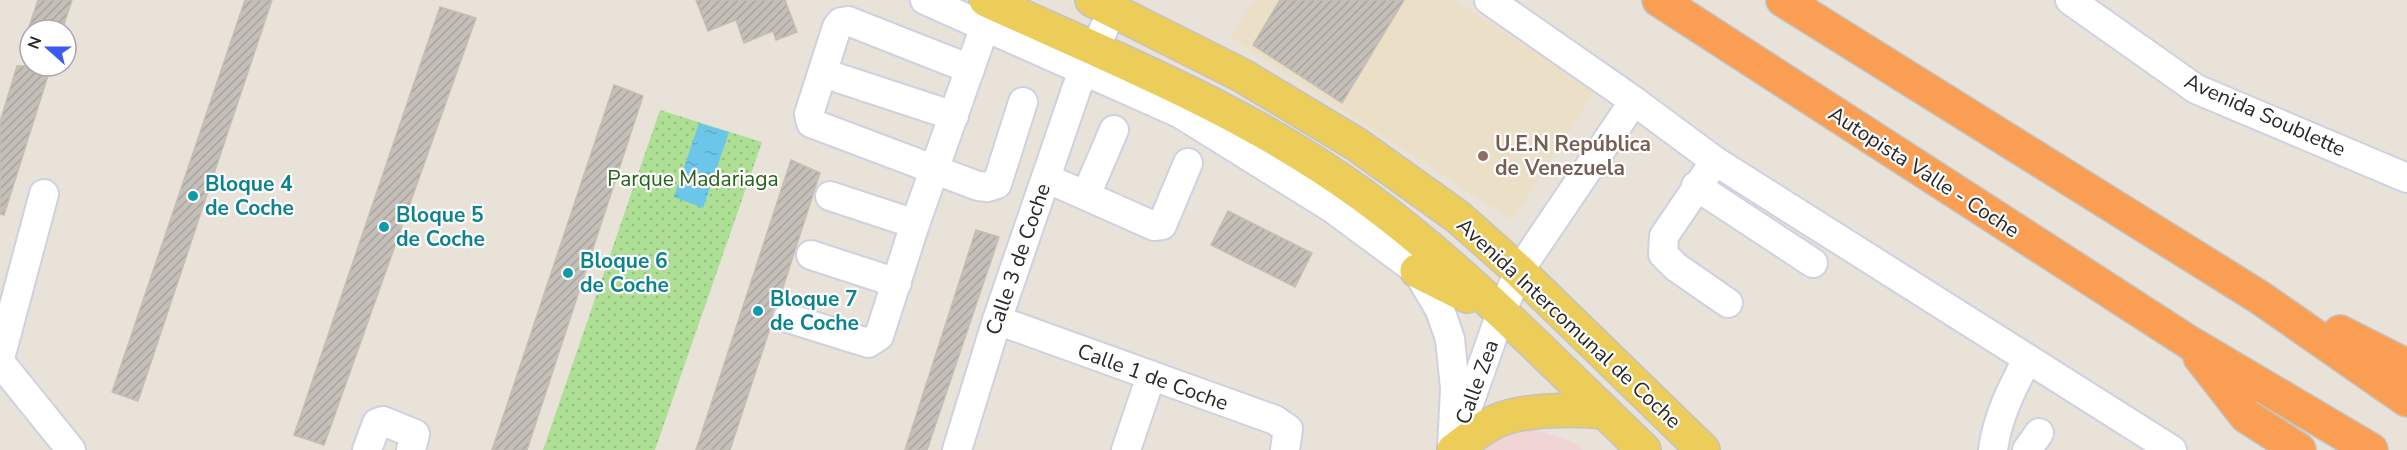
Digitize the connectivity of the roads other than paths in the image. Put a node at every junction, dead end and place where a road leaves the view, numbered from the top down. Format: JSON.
{"nodes":[{"id":1,"x":925,"y":0,"type":"edge"},
{"id":2,"x":1489,"y":0,"type":"edge"},
{"id":3,"x":1659,"y":0,"type":"edge"},
{"id":4,"x":1782,"y":0,"type":"edge"},
{"id":5,"x":2070,"y":0,"type":"edge"},
{"id":6,"x":1103,"y":4,"type":"edge"},
{"id":7,"x":986,"y":13,"type":"edge"},
{"id":8,"x":1089,"y":59,"type":"junction"},
{"id":9,"x":970,"y":69,"type":"junction"},
{"id":10,"x":823,"y":73,"type":"junction"},
{"id":11,"x":1634,"y":100,"type":"junction"},
{"id":12,"x":1023,"y":102,"type":"dead end"},
{"id":13,"x":1185,"y":104,"type":"junction"},
{"id":14,"x":954,"y":116,"type":"junction"},
{"id":15,"x":1114,"y":130,"type":"dead end"},
{"id":16,"x":1715,"y":161,"type":"junction"},
{"id":17,"x":1188,"y":163,"type":"dead end"},
{"id":18,"x":935,"y":169,"type":"junction"},
{"id":19,"x":1046,"y":178,"type":"junction"},
{"id":20,"x":2407,"y":178,"type":"edge"},
{"id":21,"x":1696,"y":186,"type":"junction"},
{"id":22,"x":44,"y":194,"type":"dead end"},
{"id":23,"x":1086,"y":195,"type":"junction"},
{"id":24,"x":830,"y":196,"type":"dead end"},
{"id":25,"x":915,"y":224,"type":"junction"},
{"id":26,"x":811,"y":255,"type":"dead end"},
{"id":27,"x":1813,"y":263,"type":"dead end"},
{"id":28,"x":2210,"y":266,"type":"junction"},
{"id":29,"x":1417,"y":270,"type":"junction"},
{"id":30,"x":1519,"y":271,"type":"junction"},
{"id":31,"x":897,"y":283,"type":"junction"},
{"id":32,"x":1728,"y":303,"type":"dead end"},
{"id":33,"x":1501,"y":313,"type":"junction"},
{"id":34,"x":789,"y":318,"type":"dead end"},
{"id":35,"x":997,"y":320,"type":"junction"},
{"id":36,"x":2190,"y":343,"type":"junction"},
{"id":37,"x":0,"y":360,"type":"edge"},
{"id":38,"x":2027,"y":360,"type":"junction"},
{"id":39,"x":2407,"y":366,"type":"edge"},
{"id":40,"x":1151,"y":376,"type":"junction"},
{"id":41,"x":2407,"y":400,"type":"edge"},
{"id":42,"x":1604,"y":412,"type":"junction"},
{"id":43,"x":71,"y":450,"type":"edge"},
{"id":44,"x":368,"y":450,"type":"edge"},
{"id":45,"x":411,"y":450,"type":"edge"},
{"id":46,"x":957,"y":450,"type":"edge"},
{"id":47,"x":1125,"y":450,"type":"edge"},
{"id":48,"x":1285,"y":450,"type":"edge"},
{"id":49,"x":1452,"y":450,"type":"edge"},
{"id":50,"x":1644,"y":450,"type":"edge"},
{"id":51,"x":1703,"y":450,"type":"edge"},
{"id":52,"x":1992,"y":450,"type":"edge"},
{"id":53,"x":2172,"y":450,"type":"edge"},
{"id":54,"x":2299,"y":450,"type":"edge"},
{"id":55,"x":2371,"y":450,"type":"edge"}],
"edges":[{"from":1,"to":7,"type":"street","name":"Avenida Intercomunal de Coche"},
{"from":2,"to":11,"type":"street"},
{"from":3,"to":36,"type":"highway","name":"Autopista Valle - Coche"},
{"from":4,"to":28,"type":"highway"},
{"from":5,"to":20,"type":"street","name":"Avenida Soublette"},
{"from":6,"to":8,"type":"street","name":"Calle 3 de Coche"},
{"from":6,"to":30,"type":"main road","name":"Avenida Intercomunal de Coche"},
{"from":7,"to":8,"type":"main road","name":"Avenida Intercomunal de Coche"},
{"from":7,"to":9,"type":"street"},
{"from":8,"to":13,"type":"main road"},
{"from":8,"to":13,"type":"main road","name":"Avenida Intercomunal de Coche"},
{"from":8,"to":19,"type":"street","name":"Calle 3 de Coche"},
{"from":9,"to":10,"type":"street"},
{"from":9,"to":14,"type":"street"},
{"from":10,"to":14,"type":"street"},
{"from":10,"to":18,"type":"street"},
{"from":11,"to":16,"type":"street"},
{"from":11,"to":30,"type":"street"},
{"from":12,"to":18,"type":"street"},
{"from":13,"to":29,"type":"street","name":"Avenida Intercomunal de Coche"},
{"from":13,"to":33,"type":"main road","name":"Avenida Intercomunal de Coche"},
{"from":14,"to":18,"type":"street"},
{"from":15,"to":23,"type":"street"},
{"from":16,"to":21,"type":"street"},
{"from":16,"to":38,"type":"street"},
{"from":17,"to":23,"type":"street"},
{"from":18,"to":25,"type":"street"},
{"from":19,"to":23,"type":"street"},
{"from":19,"to":35,"type":"street","name":"Calle 3 de Coche"},
{"from":21,"to":27,"type":"street"},
{"from":21,"to":32,"type":"street"},
{"from":22,"to":37,"type":"street"},
{"from":24,"to":25,"type":"street"},
{"from":25,"to":31,"type":"street"},
{"from":26,"to":31,"type":"street"},
{"from":28,"to":39,"type":"highway"},
{"from":28,"to":41,"type":"highway"},
{"from":29,"to":33,"type":"main road"},
{"from":29,"to":49,"type":"street"},
{"from":30,"to":33,"type":"street","name":"Calle Zea"},
{"from":30,"to":51,"type":"main road","name":"Avenida Intercomunal de Coche"},
{"from":31,"to":34,"type":"street"},
{"from":33,"to":42,"type":"main road","name":"Avenida Intercomunal de Coche"},
{"from":33,"to":49,"type":"street","name":"Calle Zea"},
{"from":35,"to":40,"type":"street","name":"Calle 1 de Coche"},
{"from":35,"to":46,"type":"street","name":"Calle 3 de Coche"},
{"from":36,"to":54,"type":"highway"},
{"from":36,"to":55,"type":"highway","name":"Autopista Valle - Coche"},
{"from":37,"to":43,"type":"street"},
{"from":38,"to":52,"type":"street"},
{"from":38,"to":53,"type":"street"},
{"from":40,"to":47,"type":"street"},
{"from":40,"to":48,"type":"street","name":"Calle 1 de Coche"},
{"from":42,"to":49,"type":"main road"},
{"from":42,"to":50,"type":"main road","name":"Avenida Intercomunal de Coche"},
{"from":44,"to":45,"type":"street"}]}
